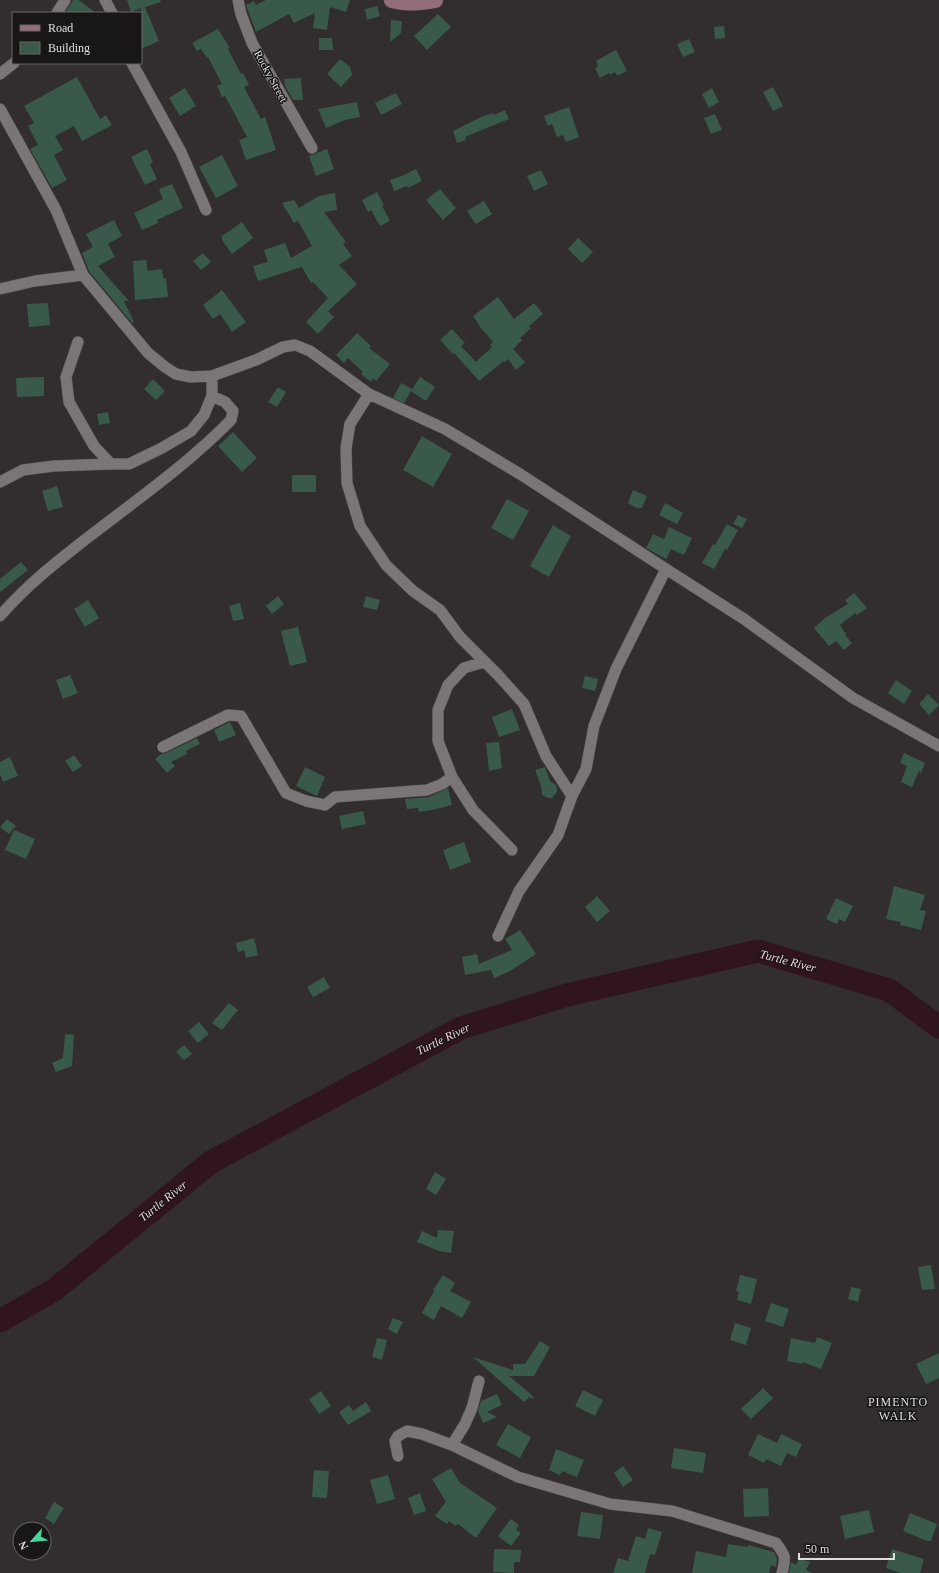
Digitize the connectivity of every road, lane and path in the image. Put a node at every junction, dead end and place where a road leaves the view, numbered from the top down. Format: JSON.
{"nodes":[{"id":1,"x":65,"y":0,"type":"edge"},
{"id":2,"x":105,"y":0,"type":"edge"},
{"id":3,"x":238,"y":0,"type":"edge"},
{"id":4,"x":392,"y":0,"type":"edge"},
{"id":5,"x":435,"y":0,"type":"edge"},
{"id":6,"x":58,"y":12,"type":"edge"},
{"id":7,"x":111,"y":12,"type":"edge"},
{"id":8,"x":13,"y":64,"type":"edge"},
{"id":9,"x":133,"y":64,"type":"edge"},
{"id":10,"x":0,"y":74,"type":"edge"},
{"id":11,"x":0,"y":109,"type":"edge"},
{"id":12,"x":312,"y":148,"type":"dead end"},
{"id":13,"x":206,"y":210,"type":"dead end"},
{"id":14,"x":83,"y":276,"type":"junction"},
{"id":15,"x":0,"y":289,"type":"edge"},
{"id":16,"x":78,"y":342,"type":"dead end"},
{"id":17,"x":212,"y":376,"type":"junction"},
{"id":18,"x":369,"y":394,"type":"junction"},
{"id":19,"x":212,"y":396,"type":"junction"},
{"id":20,"x":111,"y":464,"type":"junction"},
{"id":21,"x":0,"y":482,"type":"edge"},
{"id":22,"x":666,"y":569,"type":"junction"},
{"id":23,"x":0,"y":616,"type":"edge"},
{"id":24,"x":498,"y":675,"type":"junction"},
{"id":25,"x":939,"y":746,"type":"edge"},
{"id":26,"x":163,"y":747,"type":"dead end"},
{"id":27,"x":452,"y":777,"type":"junction"},
{"id":28,"x":572,"y":796,"type":"junction"},
{"id":29,"x":512,"y":850,"type":"dead end"},
{"id":30,"x":498,"y":936,"type":"dead end"},
{"id":31,"x":480,"y":1381,"type":"dead end"},
{"id":32,"x":452,"y":1445,"type":"junction"},
{"id":33,"x":398,"y":1456,"type":"dead end"},
{"id":34,"x":782,"y":1573,"type":"edge"}],
"edges":[{"from":1,"to":6,"type":"street"},
{"from":2,"to":7,"type":"street"},
{"from":3,"to":12,"type":"street","name":"Rocky Street"},
{"from":4,"to":5,"type":"street"},
{"from":8,"to":10,"type":"street"},
{"from":9,"to":13,"type":"street"},
{"from":11,"to":14,"type":"street"},
{"from":14,"to":15,"type":"street"},
{"from":14,"to":17,"type":"street"},
{"from":16,"to":20,"type":"street"},
{"from":17,"to":18,"type":"street"},
{"from":17,"to":19,"type":"street"},
{"from":18,"to":22,"type":"street"},
{"from":18,"to":24,"type":"street"},
{"from":19,"to":20,"type":"street"},
{"from":19,"to":23,"type":"street"},
{"from":20,"to":21,"type":"street"},
{"from":22,"to":25,"type":"street"},
{"from":22,"to":28,"type":"street"},
{"from":24,"to":27,"type":"street"},
{"from":24,"to":28,"type":"street"},
{"from":26,"to":27,"type":"street"},
{"from":27,"to":29,"type":"street"},
{"from":28,"to":30,"type":"street"},
{"from":31,"to":32,"type":"street"},
{"from":32,"to":33,"type":"street"},
{"from":32,"to":34,"type":"street"}]}
